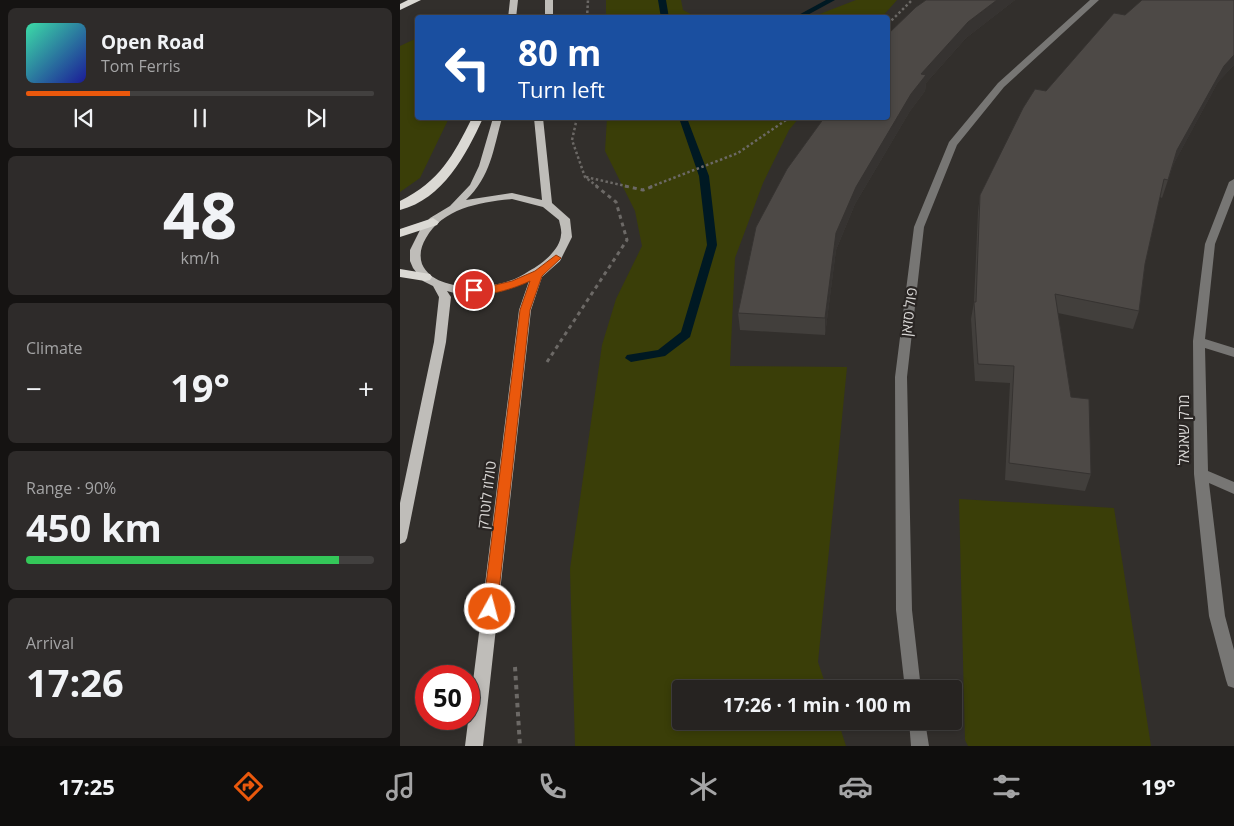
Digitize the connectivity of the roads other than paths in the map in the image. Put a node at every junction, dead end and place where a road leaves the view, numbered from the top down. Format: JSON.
{"nodes":[{"id":1,"x":416,"y":0,"type":"edge"},
{"id":2,"x":514,"y":0,"type":"edge"},
{"id":3,"x":550,"y":0,"type":"edge"},
{"id":4,"x":1095,"y":0,"type":"edge"},
{"id":5,"x":400,"y":7,"type":"edge"},
{"id":6,"x":512,"y":15,"type":"edge"},
{"id":7,"x":549,"y":15,"type":"edge"},
{"id":8,"x":476,"y":120,"type":"edge"},
{"id":9,"x":496,"y":120,"type":"edge"},
{"id":10,"x":539,"y":120,"type":"edge"},
{"id":11,"x":1234,"y":182,"type":"edge"},
{"id":12,"x":547,"y":203,"type":"junction"},
{"id":13,"x":400,"y":206,"type":"edge"},
{"id":14,"x":452,"y":209,"type":"junction"},
{"id":15,"x":433,"y":222,"type":"junction"},
{"id":16,"x":400,"y":233,"type":"edge"},
{"id":17,"x":556,"y":258,"type":"junction"},
{"id":18,"x":400,"y":273,"type":"edge"},
{"id":19,"x":425,"y":277,"type":"junction"},
{"id":20,"x":438,"y":285,"type":"junction"},
{"id":21,"x":1199,"y":341,"type":"junction"},
{"id":22,"x":1234,"y":353,"type":"edge"},
{"id":23,"x":1200,"y":474,"type":"junction"},
{"id":24,"x":1234,"y":488,"type":"edge"},
{"id":25,"x":400,"y":538,"type":"edge"},
{"id":26,"x":912,"y":680,"type":"edge"},
{"id":27,"x":1234,"y":680,"type":"edge"},
{"id":28,"x":918,"y":730,"type":"edge"},
{"id":29,"x":474,"y":746,"type":"edge"},
{"id":30,"x":920,"y":746,"type":"edge"}],
"edges":[{"from":1,"to":5,"type":"highway"},
{"from":2,"to":6,"type":"main road"},
{"from":3,"to":7,"type":"main road"},
{"from":4,"to":26,"type":"street","name":"פול סזאן"},
{"from":8,"to":13,"type":"highway"},
{"from":9,"to":14,"type":"main road"},
{"from":10,"to":12,"type":"main road"},
{"from":11,"to":21,"type":"street","name":"מרק שאגאל"},
{"from":12,"to":14,"type":"main road"},
{"from":12,"to":17,"type":"main road"},
{"from":14,"to":15,"type":"main road"},
{"from":15,"to":16,"type":"highway"},
{"from":15,"to":19,"type":"main road"},
{"from":17,"to":20,"type":"main road"},
{"from":17,"to":29,"type":"main road","name":"טולוז לוטרק"},
{"from":18,"to":19,"type":"highway"},
{"from":19,"to":20,"type":"main road"},
{"from":20,"to":25,"type":"main road"},
{"from":21,"to":22,"type":"street"},
{"from":21,"to":23,"type":"street","name":"מרק שאגאל"},
{"from":23,"to":24,"type":"street"},
{"from":23,"to":27,"type":"street","name":"מרק שאגאל"},
{"from":28,"to":30,"type":"street"}]}
